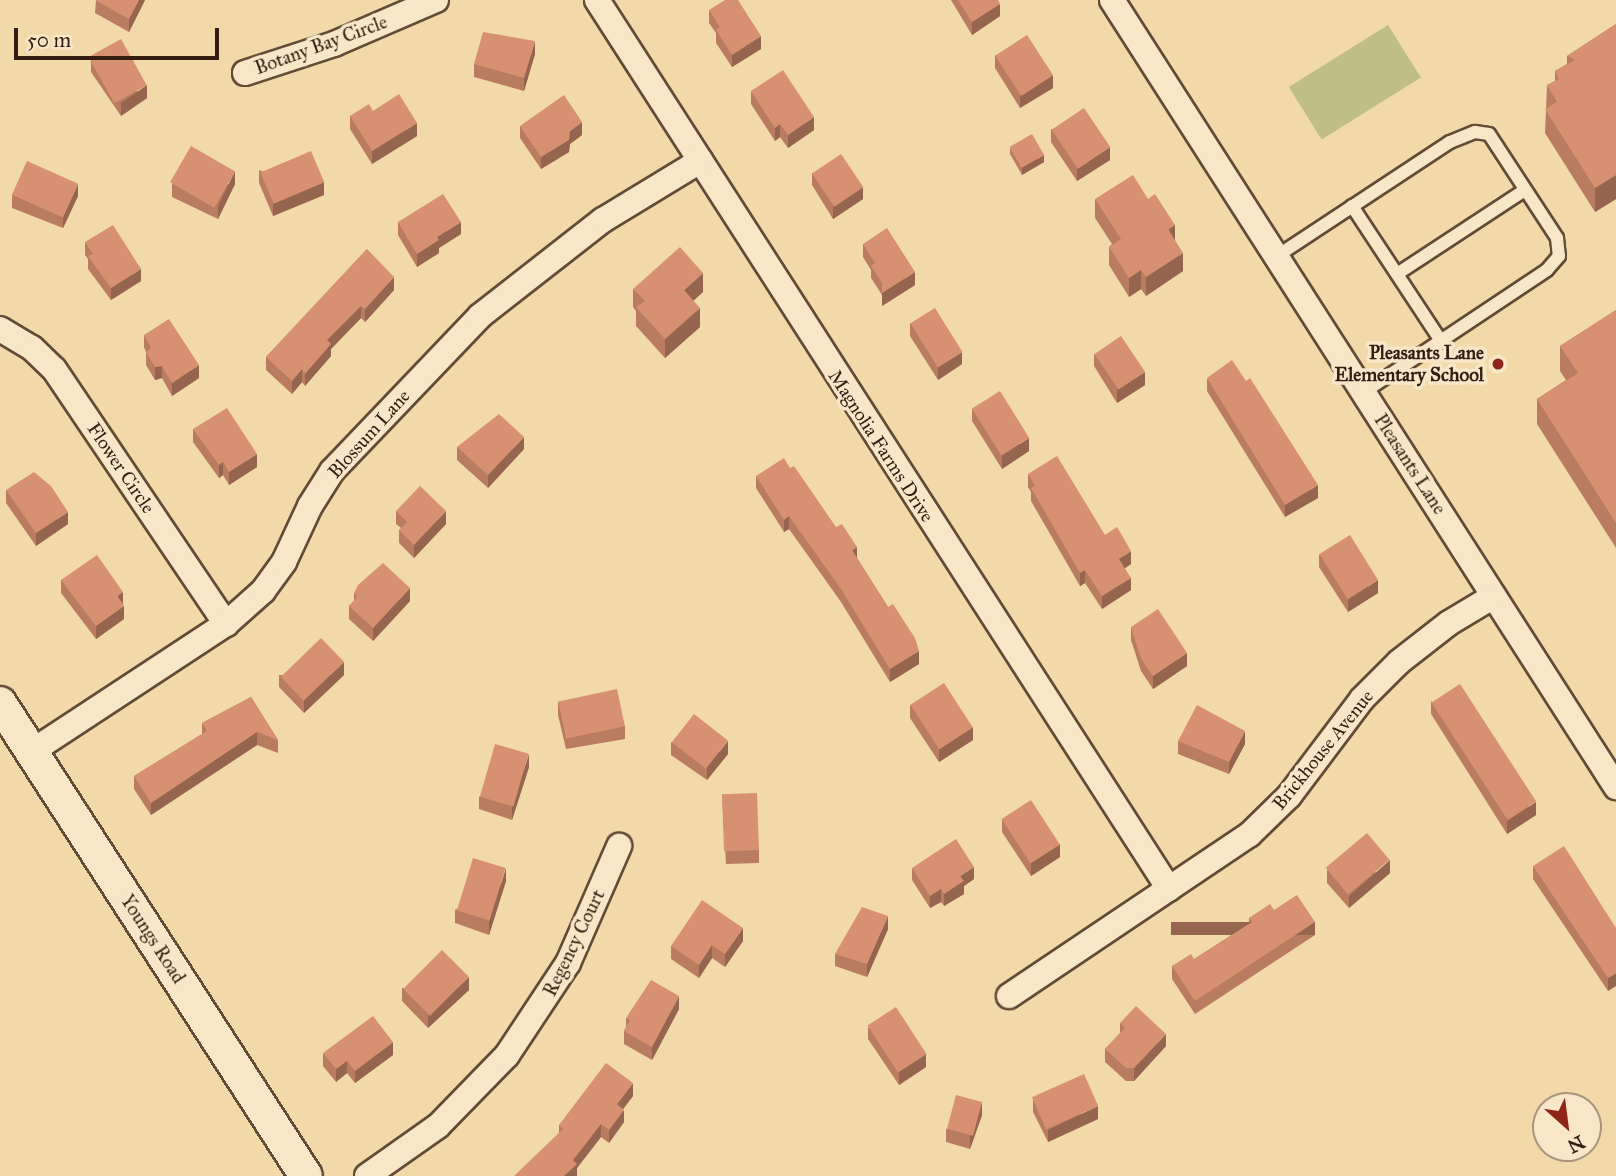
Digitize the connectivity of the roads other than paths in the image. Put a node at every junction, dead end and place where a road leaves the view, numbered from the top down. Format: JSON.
{"nodes":[{"id":1,"x":436,"y":0,"type":"edge"},
{"id":2,"x":597,"y":0,"type":"edge"},
{"id":3,"x":1112,"y":0,"type":"edge"},
{"id":4,"x":245,"y":73,"type":"dead end"},
{"id":5,"x":700,"y":161,"type":"junction"},
{"id":6,"x":1525,"y":190,"type":"junction"},
{"id":7,"x":1352,"y":206,"type":"junction"},
{"id":8,"x":1277,"y":256,"type":"junction"},
{"id":9,"x":1397,"y":274,"type":"junction"},
{"id":10,"x":0,"y":329,"type":"edge"},
{"id":11,"x":1441,"y":341,"type":"junction"},
{"id":12,"x":1364,"y":392,"type":"junction"},
{"id":13,"x":1494,"y":596,"type":"junction"},
{"id":14,"x":226,"y":624,"type":"junction"},
{"id":15,"x":0,"y":703,"type":"edge"},
{"id":16,"x":31,"y":752,"type":"junction"},
{"id":17,"x":1616,"y":787,"type":"edge"},
{"id":18,"x":618,"y":846,"type":"dead end"},
{"id":19,"x":1169,"y":889,"type":"junction"},
{"id":20,"x":1009,"y":996,"type":"dead end"},
{"id":21,"x":306,"y":1176,"type":"edge"},
{"id":22,"x":367,"y":1176,"type":"edge"}],
"edges":[{"from":1,"to":4,"type":"street","name":"Botany Bay Circle"},
{"from":2,"to":5,"type":"street","name":"Magnolia Farms Drive"},
{"from":3,"to":8,"type":"street","name":"Pleasants Lane"},
{"from":5,"to":14,"type":"street","name":"Blossum Lane"},
{"from":5,"to":19,"type":"street","name":"Magnolia Farms Drive"},
{"from":6,"to":7,"type":"lane"},
{"from":6,"to":9,"type":"lane"},
{"from":6,"to":11,"type":"lane"},
{"from":7,"to":8,"type":"lane"},
{"from":7,"to":9,"type":"lane"},
{"from":8,"to":12,"type":"street","name":"Pleasants Lane"},
{"from":9,"to":11,"type":"lane"},
{"from":10,"to":14,"type":"street","name":"Flower Circle"},
{"from":11,"to":12,"type":"lane"},
{"from":12,"to":13,"type":"street","name":"Pleasants Lane"},
{"from":13,"to":17,"type":"street","name":"Pleasants Lane"},
{"from":13,"to":19,"type":"street","name":"Brickhouse Avenue"},
{"from":14,"to":16,"type":"street","name":"Blossum Lane"},
{"from":15,"to":16,"type":"street","name":"Youngs Road"},
{"from":16,"to":21,"type":"street","name":"Youngs Road"},
{"from":18,"to":22,"type":"street","name":"Regency Court"},
{"from":19,"to":20,"type":"street","name":"Brickhouse Avenue"}]}
